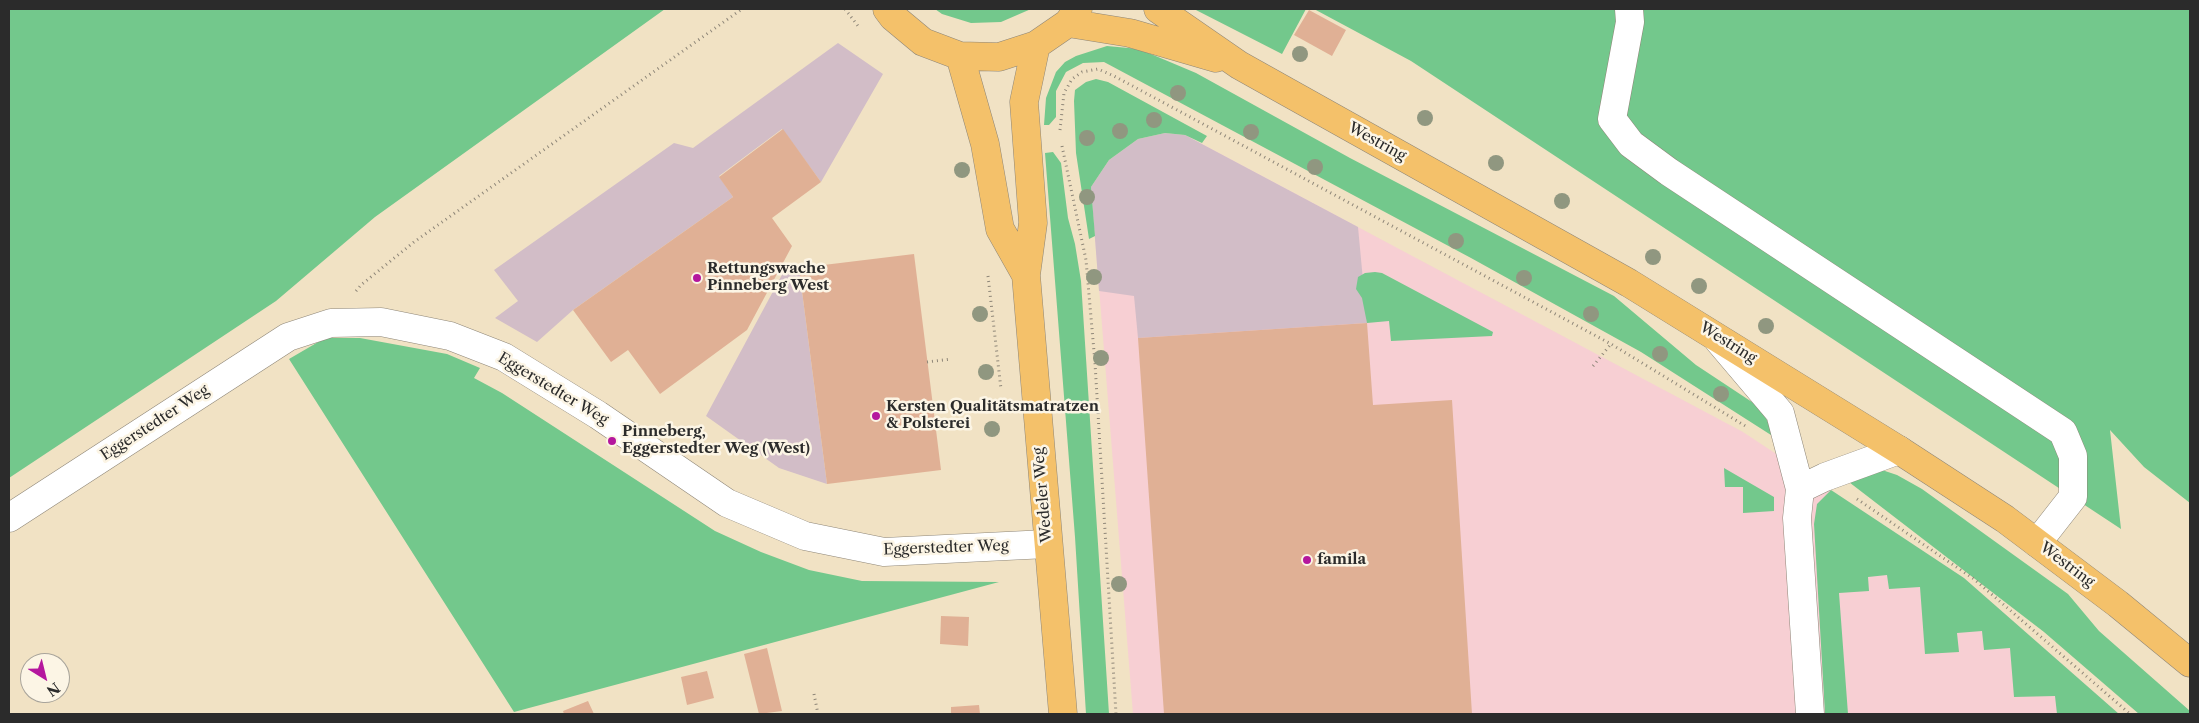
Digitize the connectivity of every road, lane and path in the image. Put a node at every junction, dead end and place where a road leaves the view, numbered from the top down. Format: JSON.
{"nodes":[{"id":1,"x":742,"y":9,"type":"edge"},
{"id":2,"x":887,"y":9,"type":"edge"},
{"id":3,"x":1158,"y":9,"type":"edge"},
{"id":4,"x":1629,"y":9,"type":"edge"},
{"id":5,"x":1073,"y":16,"type":"edge"},
{"id":6,"x":1036,"y":46,"type":"junction"},
{"id":7,"x":960,"y":56,"type":"junction"},
{"id":8,"x":1239,"y":65,"type":"junction"},
{"id":9,"x":1060,"y":135,"type":"dead end"},
{"id":10,"x":1062,"y":145,"type":"dead end"},
{"id":11,"x":988,"y":270,"type":"dead end"},
{"id":12,"x":1026,"y":275,"type":"junction"},
{"id":13,"x":331,"y":323,"type":"junction"},
{"id":14,"x":1712,"y":332,"type":"junction"},
{"id":15,"x":1611,"y":344,"type":"junction"},
{"id":16,"x":951,"y":360,"type":"dead end"},
{"id":17,"x":928,"y":362,"type":"dead end"},
{"id":18,"x":1593,"y":366,"type":"dead end"},
{"id":19,"x":1001,"y":391,"type":"dead end"},
{"id":20,"x":1748,"y":427,"type":"dead end"},
{"id":21,"x":1899,"y":450,"type":"junction"},
{"id":22,"x":1825,"y":477,"type":"junction"},
{"id":23,"x":1800,"y":489,"type":"junction"},
{"id":24,"x":9,"y":518,"type":"edge"},
{"id":25,"x":2037,"y":543,"type":"junction"},
{"id":26,"x":1047,"y":544,"type":"junction"},
{"id":27,"x":2190,"y":663,"type":"edge"},
{"id":28,"x":814,"y":694,"type":"dead end"},
{"id":29,"x":818,"y":714,"type":"edge"},
{"id":30,"x":1063,"y":714,"type":"edge"},
{"id":31,"x":1116,"y":714,"type":"edge"},
{"id":32,"x":1810,"y":714,"type":"edge"},
{"id":33,"x":2130,"y":714,"type":"edge"}],
"edges":[{"from":1,"to":13,"type":"path"},
{"from":2,"to":7,"type":"main road"},
{"from":3,"to":8,"type":"main road","name":"Westring"},
{"from":4,"to":25,"type":"street"},
{"from":5,"to":6,"type":"main road"},
{"from":5,"to":8,"type":"main road","name":"Westring"},
{"from":6,"to":7,"type":"main road"},
{"from":6,"to":12,"type":"main road","name":"Wedeler Weg"},
{"from":7,"to":12,"type":"main road","name":"Wedeler Weg"},
{"from":8,"to":14,"type":"main road","name":"Westring"},
{"from":9,"to":15,"type":"path"},
{"from":10,"to":31,"type":"path"},
{"from":11,"to":19,"type":"path"},
{"from":12,"to":26,"type":"main road","name":"Wedeler Weg"},
{"from":13,"to":24,"type":"street","name":"Eggerstedter Weg"},
{"from":13,"to":26,"type":"street","name":"Eggerstedter Weg"},
{"from":14,"to":21,"type":"main road","name":"Westring"},
{"from":14,"to":23,"type":"street"},
{"from":15,"to":18,"type":"path"},
{"from":15,"to":20,"type":"path"},
{"from":16,"to":17,"type":"path"},
{"from":21,"to":22,"type":"street"},
{"from":21,"to":25,"type":"main road","name":"Westring"},
{"from":22,"to":23,"type":"street"},
{"from":22,"to":33,"type":"path"},
{"from":23,"to":32,"type":"street"},
{"from":25,"to":27,"type":"main road","name":"Westring"},
{"from":26,"to":30,"type":"main road","name":"Wedeler Weg"},
{"from":28,"to":29,"type":"path"}]}
